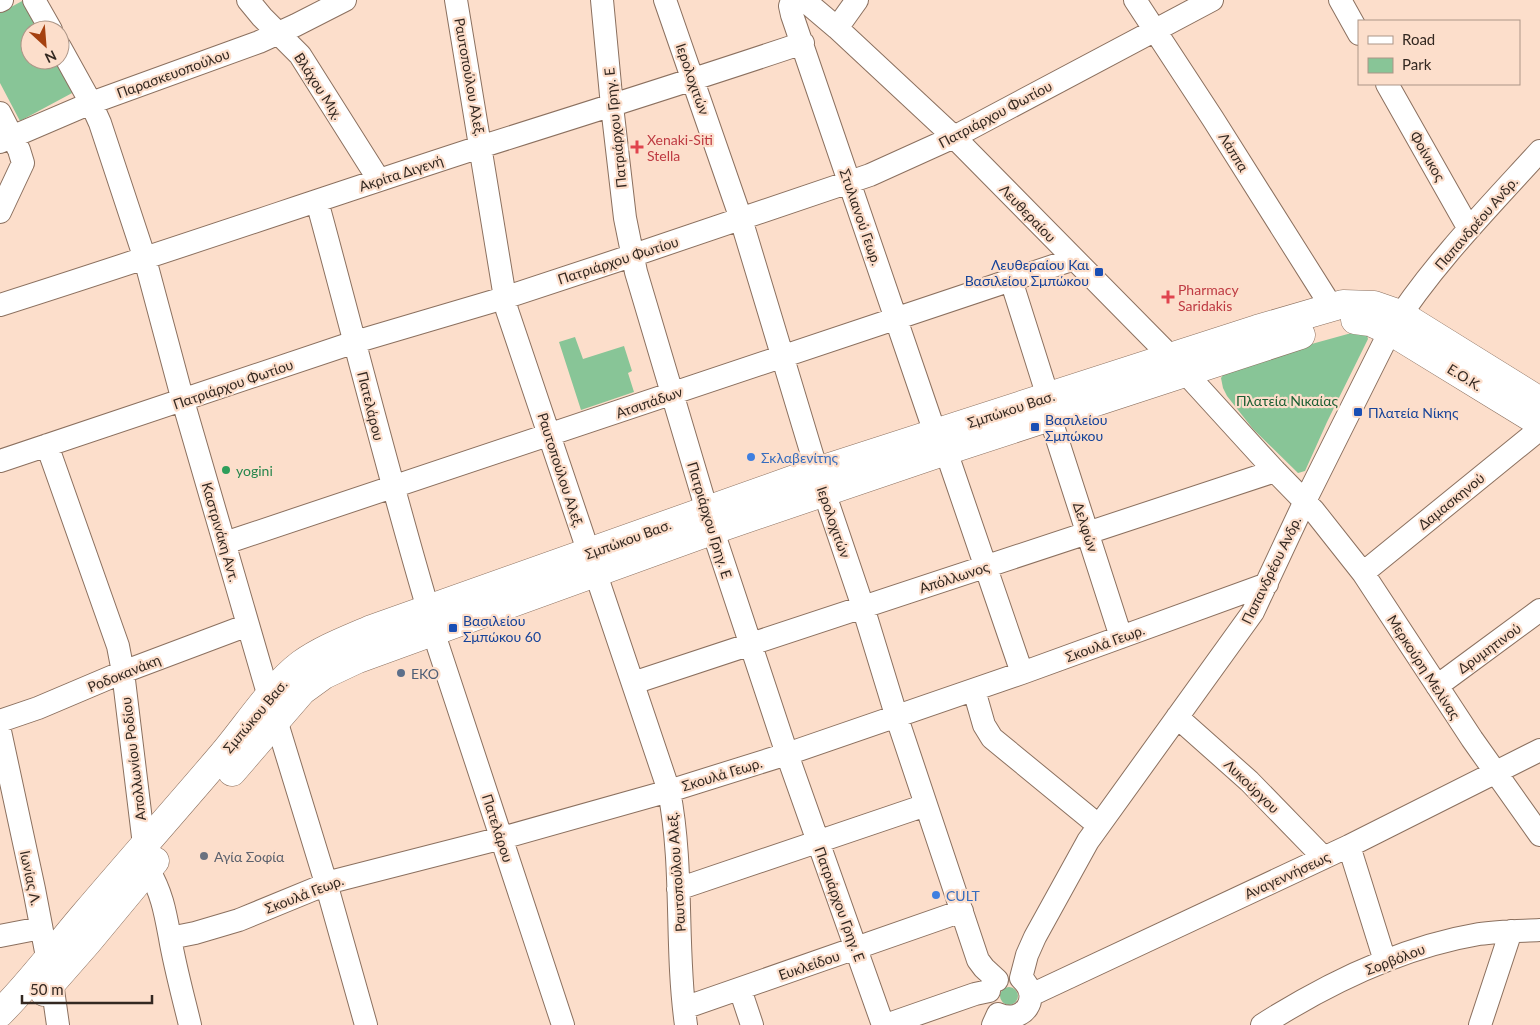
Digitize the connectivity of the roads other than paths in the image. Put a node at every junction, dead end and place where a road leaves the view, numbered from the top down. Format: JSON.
{"nodes":[{"id":1,"x":34,"y":0,"type":"edge"},
{"id":2,"x":248,"y":0,"type":"edge"},
{"id":3,"x":345,"y":0,"type":"edge"},
{"id":4,"x":456,"y":0,"type":"edge"},
{"id":5,"x":602,"y":0,"type":"edge"},
{"id":6,"x":666,"y":0,"type":"edge"},
{"id":7,"x":792,"y":0,"type":"edge"},
{"id":8,"x":804,"y":0,"type":"edge"},
{"id":9,"x":857,"y":0,"type":"edge"},
{"id":10,"x":1135,"y":0,"type":"edge"},
{"id":11,"x":1212,"y":0,"type":"edge"},
{"id":12,"x":1340,"y":0,"type":"edge"},
{"id":13,"x":45,"y":20,"type":"edge"},
{"id":14,"x":837,"y":28,"type":"junction"},
{"id":15,"x":1154,"y":30,"type":"junction"},
{"id":16,"x":1358,"y":32,"type":"edge"},
{"id":17,"x":278,"y":34,"type":"junction"},
{"id":18,"x":803,"y":43,"type":"junction"},
{"id":19,"x":70,"y":65,"type":"edge"},
{"id":20,"x":694,"y":80,"type":"junction"},
{"id":21,"x":1388,"y":85,"type":"edge"},
{"id":22,"x":91,"y":103,"type":"junction"},
{"id":23,"x":612,"y":106,"type":"junction"},
{"id":24,"x":0,"y":113,"type":"edge"},
{"id":25,"x":954,"y":137,"type":"junction"},
{"id":26,"x":6,"y":139,"type":"edge"},
{"id":27,"x":482,"y":147,"type":"junction"},
{"id":28,"x":1540,"y":151,"type":"edge"},
{"id":29,"x":379,"y":180,"type":"junction"},
{"id":30,"x":849,"y":182,"type":"junction"},
{"id":31,"x":317,"y":201,"type":"junction"},
{"id":32,"x":0,"y":212,"type":"edge"},
{"id":33,"x":741,"y":220,"type":"junction"},
{"id":34,"x":1469,"y":229,"type":"junction"},
{"id":35,"x":631,"y":256,"type":"junction"},
{"id":36,"x":145,"y":259,"type":"junction"},
{"id":37,"x":1074,"y":259,"type":"junction"},
{"id":38,"x":1011,"y":280,"type":"junction"},
{"id":39,"x":504,"y":298,"type":"junction"},
{"id":40,"x":0,"y":305,"type":"edge"},
{"id":41,"x":1331,"y":306,"type":"junction"},
{"id":42,"x":896,"y":319,"type":"junction"},
{"id":43,"x":1395,"y":323,"type":"junction"},
{"id":44,"x":355,"y":342,"type":"junction"},
{"id":45,"x":782,"y":357,"type":"junction"},
{"id":46,"x":1178,"y":364,"type":"junction"},
{"id":47,"x":672,"y":394,"type":"junction"},
{"id":48,"x":183,"y":401,"type":"junction"},
{"id":49,"x":1540,"y":401,"type":"edge"},
{"id":50,"x":1049,"y":407,"type":"junction"},
{"id":51,"x":1540,"y":423,"type":"edge"},
{"id":52,"x":1540,"y":429,"type":"edge"},
{"id":53,"x":550,"y":435,"type":"junction"},
{"id":54,"x":940,"y":442,"type":"junction"},
{"id":55,"x":47,"y":445,"type":"junction"},
{"id":56,"x":0,"y":460,"type":"edge"},
{"id":57,"x":1275,"y":471,"type":"junction"},
{"id":58,"x":821,"y":482,"type":"junction"},
{"id":59,"x":392,"y":488,"type":"junction"},
{"id":60,"x":1305,"y":501,"type":"junction"},
{"id":61,"x":709,"y":521,"type":"junction"},
{"id":62,"x":1088,"y":532,"type":"junction"},
{"id":63,"x":225,"y":543,"type":"junction"},
{"id":64,"x":592,"y":562,"type":"junction"},
{"id":65,"x":985,"y":566,"type":"junction"},
{"id":66,"x":1362,"y":573,"type":"junction"},
{"id":67,"x":1267,"y":584,"type":"junction"},
{"id":68,"x":863,"y":607,"type":"junction"},
{"id":69,"x":1540,"y":610,"type":"edge"},
{"id":70,"x":430,"y":620,"type":"junction"},
{"id":71,"x":248,"y":625,"type":"junction"},
{"id":72,"x":1122,"y":637,"type":"junction"},
{"id":73,"x":750,"y":644,"type":"junction"},
{"id":74,"x":123,"y":672,"type":"junction"},
{"id":75,"x":1022,"y":673,"type":"junction"},
{"id":76,"x":633,"y":683,"type":"junction"},
{"id":77,"x":1437,"y":686,"type":"junction"},
{"id":78,"x":974,"y":690,"type":"junction"},
{"id":79,"x":273,"y":708,"type":"junction"},
{"id":80,"x":1178,"y":717,"type":"junction"},
{"id":81,"x":897,"y":718,"type":"junction"},
{"id":82,"x":0,"y":721,"type":"edge"},
{"id":83,"x":0,"y":731,"type":"edge"},
{"id":84,"x":1540,"y":750,"type":"edge"},
{"id":85,"x":787,"y":754,"type":"junction"},
{"id":86,"x":1495,"y":773,"type":"junction"},
{"id":87,"x":669,"y":791,"type":"junction"},
{"id":88,"x":926,"y":805,"type":"junction"},
{"id":89,"x":1098,"y":825,"type":"junction"},
{"id":90,"x":1540,"y":835,"type":"edge"},
{"id":91,"x":502,"y":838,"type":"junction"},
{"id":92,"x":818,"y":841,"type":"junction"},
{"id":93,"x":1349,"y":846,"type":"junction"},
{"id":94,"x":146,"y":857,"type":"junction"},
{"id":95,"x":1324,"y":857,"type":"junction"},
{"id":96,"x":326,"y":884,"type":"junction"},
{"id":97,"x":678,"y":889,"type":"junction"},
{"id":98,"x":962,"y":910,"type":"junction"},
{"id":99,"x":41,"y":928,"type":"junction"},
{"id":100,"x":1540,"y":930,"type":"edge"},
{"id":101,"x":1510,"y":931,"type":"junction"},
{"id":102,"x":0,"y":936,"type":"edge"},
{"id":103,"x":170,"y":938,"type":"junction"},
{"id":104,"x":856,"y":949,"type":"junction"},
{"id":105,"x":1385,"y":961,"type":"junction"},
{"id":106,"x":50,"y":972,"type":"junction"},
{"id":107,"x":993,"y":985,"type":"junction"},
{"id":108,"x":740,"y":989,"type":"junction"},
{"id":109,"x":1028,"y":1003,"type":"edge"},
{"id":110,"x":0,"y":1013,"type":"edge"},
{"id":111,"x":685,"y":1017,"type":"edge"},
{"id":112,"x":995,"y":1019,"type":"edge"},
{"id":113,"x":14,"y":1025,"type":"edge"},
{"id":114,"x":58,"y":1025,"type":"edge"},
{"id":115,"x":190,"y":1025,"type":"edge"},
{"id":116,"x":366,"y":1025,"type":"edge"},
{"id":117,"x":563,"y":1025,"type":"edge"},
{"id":118,"x":752,"y":1025,"type":"edge"},
{"id":119,"x":885,"y":1025,"type":"edge"},
{"id":120,"x":1262,"y":1025,"type":"edge"},
{"id":121,"x":1480,"y":1025,"type":"edge"}],
"edges":[{"from":1,"to":13,"type":"street"},
{"from":2,"to":17,"type":"street","name":"Βλάχου Μιχ."},
{"from":3,"to":17,"type":"street","name":"Παρασκευοπούλου"},
{"from":4,"to":27,"type":"street","name":"Ραυτοπούλου Αλεξ."},
{"from":5,"to":23,"type":"street","name":"Πατριάρχου Γρηγ. Ε"},
{"from":6,"to":20,"type":"street","name":"Ιερολοχιτών"},
{"from":7,"to":18,"type":"street","name":"Στυλιανού Γεωρ."},
{"from":8,"to":14,"type":"street","name":"Λευθεραίου"},
{"from":9,"to":14,"type":"street"},
{"from":10,"to":15,"type":"street","name":"Λάππα"},
{"from":11,"to":15,"type":"street","name":"Πατριάρχου Φωτίου"},
{"from":12,"to":16,"type":"street"},
{"from":14,"to":25,"type":"street","name":"Λευθεραίου"},
{"from":15,"to":25,"type":"street","name":"Πατριάρχου Φωτίου"},
{"from":15,"to":41,"type":"street","name":"Λάππα"},
{"from":17,"to":22,"type":"street","name":"Παρασκευοπούλου"},
{"from":17,"to":29,"type":"street","name":"Βλάχου Μιχ."},
{"from":18,"to":20,"type":"street","name":"Ακρίτα Διγενή"},
{"from":18,"to":30,"type":"street","name":"Στυλιανού Γεωρ."},
{"from":19,"to":22,"type":"street","name":"Καστρινάκη Αντ."},
{"from":20,"to":23,"type":"street","name":"Ακρίτα Διγενή"},
{"from":20,"to":33,"type":"street","name":"Ιερολοχιτών"},
{"from":21,"to":34,"type":"street","name":"Φοίνικος"},
{"from":22,"to":26,"type":"street","name":"Παρασκευοπούλου"},
{"from":22,"to":36,"type":"street","name":"Καστρινάκη Αντ."},
{"from":23,"to":27,"type":"street","name":"Ακρίτα Διγενή"},
{"from":23,"to":35,"type":"street","name":"Πατριάρχου Γρηγ. Ε"},
{"from":24,"to":26,"type":"street"},
{"from":25,"to":30,"type":"street","name":"Πατριάρχου Φωτίου"},
{"from":25,"to":37,"type":"street","name":"Λευθεραίου"},
{"from":26,"to":32,"type":"street"},
{"from":27,"to":29,"type":"street","name":"Ακρίτα Διγενή"},
{"from":27,"to":39,"type":"street","name":"Ραυτοπούλου Αλεξ."},
{"from":28,"to":34,"type":"street","name":"Παπανδρέου Ανδρ."},
{"from":29,"to":31,"type":"street","name":"Ακρίτα Διγενή"},
{"from":30,"to":33,"type":"street","name":"Πατριάρχου Φωτίου"},
{"from":30,"to":42,"type":"street","name":"Στυλιανού Γεωρ."},
{"from":31,"to":36,"type":"street","name":"Ακρίτα Διγενή"},
{"from":31,"to":44,"type":"street","name":"Πατελάρου"},
{"from":33,"to":35,"type":"street","name":"Πατριάρχου Φωτίου"},
{"from":33,"to":45,"type":"street","name":"Ιερολοχιτών"},
{"from":34,"to":43,"type":"street","name":"Παπανδρέου Ανδρ."},
{"from":35,"to":39,"type":"street","name":"Πατριάρχου Φωτίου"},
{"from":35,"to":47,"type":"street","name":"Πατριάρχου Γρηγ. Ε"},
{"from":36,"to":40,"type":"street","name":"Ακρίτα Διγενή"},
{"from":36,"to":48,"type":"street","name":"Καστρινάκη Αντ."},
{"from":37,"to":38,"type":"street","name":"Ατσιπάδων"},
{"from":37,"to":46,"type":"street","name":"Λευθεραίου"},
{"from":38,"to":42,"type":"street","name":"Ατσιπάδων"},
{"from":38,"to":50,"type":"street","name":"Δελφών"},
{"from":39,"to":44,"type":"street","name":"Πατριάρχου Φωτίου"},
{"from":39,"to":53,"type":"street","name":"Ραυτοπούλου Αλεξ."},
{"from":41,"to":43,"type":"main road","name":"Σμπώκου Βασ."},
{"from":41,"to":46,"type":"main road","name":"Σμπώκου Βασ."},
{"from":42,"to":45,"type":"street","name":"Ατσιπάδων"},
{"from":42,"to":54,"type":"street","name":"Στυλιανού Γεωρ."},
{"from":43,"to":46,"type":"main road","name":"Σμπώκου Βασ."},
{"from":43,"to":49,"type":"main road","name":"Ε.Ο.Κ."},
{"from":43,"to":51,"type":"main road","name":"Ε.Ο.Κ."},
{"from":43,"to":60,"type":"street","name":"Παπανδρέου Ανδρ."},
{"from":44,"to":48,"type":"street","name":"Πατριάρχου Φωτίου"},
{"from":44,"to":59,"type":"street","name":"Πατελάρου"},
{"from":45,"to":47,"type":"street","name":"Ατσιπάδων"},
{"from":45,"to":58,"type":"street","name":"Ιερολοχιτών"},
{"from":46,"to":50,"type":"main road","name":"Σμπώκου Βασ."},
{"from":46,"to":57,"type":"street","name":"Λευθεραίου"},
{"from":47,"to":53,"type":"street","name":"Ατσιπάδων"},
{"from":47,"to":61,"type":"street","name":"Πατριάρχου Γρηγ. Ε"},
{"from":48,"to":55,"type":"street","name":"Πατριάρχου Φωτίου"},
{"from":48,"to":63,"type":"street","name":"Καστρινάκη Αντ."},
{"from":50,"to":54,"type":"main road","name":"Σμπώκου Βασ."},
{"from":50,"to":62,"type":"street","name":"Δελφών"},
{"from":52,"to":66,"type":"street","name":"Δαμασκηνού"},
{"from":53,"to":59,"type":"street","name":"Ατσιπάδων"},
{"from":53,"to":64,"type":"street","name":"Ραυτοπούλου Αλεξ."},
{"from":54,"to":58,"type":"main road","name":"Σμπώκου Βασ."},
{"from":54,"to":65,"type":"street","name":"Στυλιανού Γεωρ."},
{"from":55,"to":56,"type":"street","name":"Πατριάρχου Φωτίου"},
{"from":55,"to":74,"type":"street","name":"Απολλωνίου Ροδίου"},
{"from":57,"to":60,"type":"street","name":"Λευθεραίου"},
{"from":57,"to":62,"type":"street","name":"Απόλλωνος"},
{"from":58,"to":61,"type":"main road","name":"Σμπώκου Βασ."},
{"from":58,"to":68,"type":"street","name":"Ιερολοχιτών"},
{"from":59,"to":63,"type":"street","name":"Ατσιπάδων"},
{"from":59,"to":70,"type":"street","name":"Πατελάρου"},
{"from":60,"to":66,"type":"street","name":"Μερκούρη Μελίνας"},
{"from":60,"to":67,"type":"street","name":"Παπανδρέου Ανδρ."},
{"from":61,"to":64,"type":"main road","name":"Σμπώκου Βασ."},
{"from":61,"to":73,"type":"street","name":"Πατριάρχου Γρηγ. Ε"},
{"from":62,"to":65,"type":"street","name":"Απόλλωνος"},
{"from":62,"to":72,"type":"street","name":"Δελφών"},
{"from":63,"to":71,"type":"street","name":"Καστρινάκη Αντ."},
{"from":64,"to":70,"type":"main road","name":"Σμπώκου Βασ."},
{"from":64,"to":76,"type":"street","name":"Ραυτοπούλου Αλεξ."},
{"from":65,"to":68,"type":"street","name":"Απόλλωνος"},
{"from":65,"to":75,"type":"street","name":"Στυλιανού Γεωρ."},
{"from":66,"to":77,"type":"street","name":"Μερκούρη Μελίνας"},
{"from":67,"to":72,"type":"street","name":"Σκουλά Γεωρ."},
{"from":67,"to":80,"type":"street","name":"Παπανδρέου Ανδρ."},
{"from":68,"to":73,"type":"street","name":"Απόλλωνος"},
{"from":68,"to":81,"type":"street","name":"Ιερολοχιτών"},
{"from":69,"to":77,"type":"street","name":"Δρυμητινού"},
{"from":70,"to":79,"type":"main road","name":"Σμπώκου Βασ."},
{"from":70,"to":91,"type":"street","name":"Πατελάρου"},
{"from":71,"to":74,"type":"street","name":"Ροδοκανάκη"},
{"from":71,"to":79,"type":"street","name":"Καστρινάκη Αντ."},
{"from":72,"to":75,"type":"street","name":"Σκουλά Γεωρ."},
{"from":73,"to":76,"type":"street","name":"Απόλλωνος"},
{"from":73,"to":85,"type":"street","name":"Πατριάρχου Γρηγ. Ε"},
{"from":74,"to":82,"type":"street","name":"Ροδοκανάκη"},
{"from":74,"to":94,"type":"street","name":"Απολλωνίου Ροδίου"},
{"from":75,"to":78,"type":"street","name":"Σκουλά Γεωρ."},
{"from":76,"to":87,"type":"street","name":"Ραυτοπούλου Αλεξ."},
{"from":77,"to":86,"type":"street","name":"Μερκούρη Μελίνας"},
{"from":78,"to":81,"type":"street","name":"Σκουλά Γεωρ."},
{"from":78,"to":89,"type":"street"},
{"from":79,"to":94,"type":"main road","name":"Σμπώκου Βασ."},
{"from":79,"to":96,"type":"street","name":"Καστρινάκη Αντ."},
{"from":80,"to":89,"type":"street","name":"Παπανδρέου Ανδρ."},
{"from":80,"to":95,"type":"street","name":"Λυκούργου"},
{"from":81,"to":85,"type":"street","name":"Σκουλά Γεωρ."},
{"from":81,"to":88,"type":"street","name":"Ιερολοχιτών"},
{"from":83,"to":99,"type":"street","name":"Ιωνίας Λ."},
{"from":84,"to":86,"type":"street","name":"Αναγεννήσεως"},
{"from":85,"to":87,"type":"street","name":"Σκουλά Γεωρ."},
{"from":85,"to":92,"type":"street","name":"Πατριάρχου Γρηγ. Ε"},
{"from":86,"to":90,"type":"street","name":"Μερκούρη Μελίνας"},
{"from":86,"to":93,"type":"street","name":"Αναγεννήσεως"},
{"from":87,"to":91,"type":"street","name":"Σκουλά Γεωρ."},
{"from":87,"to":97,"type":"street","name":"Ραυτοπούλου Αλεξ."},
{"from":88,"to":92,"type":"street"},
{"from":88,"to":98,"type":"street","name":"Ιερολοχιτών"},
{"from":89,"to":109,"type":"street","name":"Παπανδρέου Ανδρ."},
{"from":91,"to":96,"type":"street","name":"Σκουλά Γεωρ."},
{"from":91,"to":117,"type":"street","name":"Πατελάρου"},
{"from":92,"to":97,"type":"street"},
{"from":92,"to":104,"type":"street","name":"Πατριάρχου Γρηγ. Ε"},
{"from":93,"to":95,"type":"street","name":"Αναγεννήσεως"},
{"from":93,"to":105,"type":"street"},
{"from":94,"to":103,"type":"street","name":"Απολλωνίου Ροδίου"},
{"from":94,"to":106,"type":"main road","name":"Σμπώκου Βασ."},
{"from":95,"to":109,"type":"street","name":"Αναγεννήσεως"},
{"from":96,"to":103,"type":"street","name":"Σκουλά Γεωρ."},
{"from":96,"to":116,"type":"street","name":"Καστρινάκη Αντ."},
{"from":97,"to":111,"type":"street","name":"Ραυτοπούλου Αλεξ."},
{"from":98,"to":104,"type":"street","name":"Ευκλείδου"},
{"from":98,"to":107,"type":"street","name":"Ιερολοχιτών"},
{"from":99,"to":102,"type":"street"},
{"from":99,"to":106,"type":"street","name":"Ιωνίας Λ."},
{"from":100,"to":101,"type":"street","name":"Σορβόλου"},
{"from":101,"to":105,"type":"street","name":"Σορβόλου"},
{"from":101,"to":121,"type":"street"},
{"from":103,"to":115,"type":"street","name":"Απολλωνίου Ροδίου"},
{"from":104,"to":108,"type":"street","name":"Ευκλείδου"},
{"from":104,"to":119,"type":"street","name":"Πατριάρχου Γρηγ. Ε"},
{"from":105,"to":120,"type":"street","name":"Σορβόλου"},
{"from":106,"to":110,"type":"main road","name":"Σμπώκου Βασ."},
{"from":106,"to":113,"type":"main road","name":"Σμπώκου Βασ."},
{"from":106,"to":114,"type":"street","name":"Ιωνίας Λ."},
{"from":107,"to":109,"type":"street"},
{"from":107,"to":112,"type":"street"},
{"from":107,"to":119,"type":"street"},
{"from":108,"to":111,"type":"street","name":"Ευκλείδου"},
{"from":108,"to":118,"type":"street"},
{"from":109,"to":112,"type":"street"}]}
